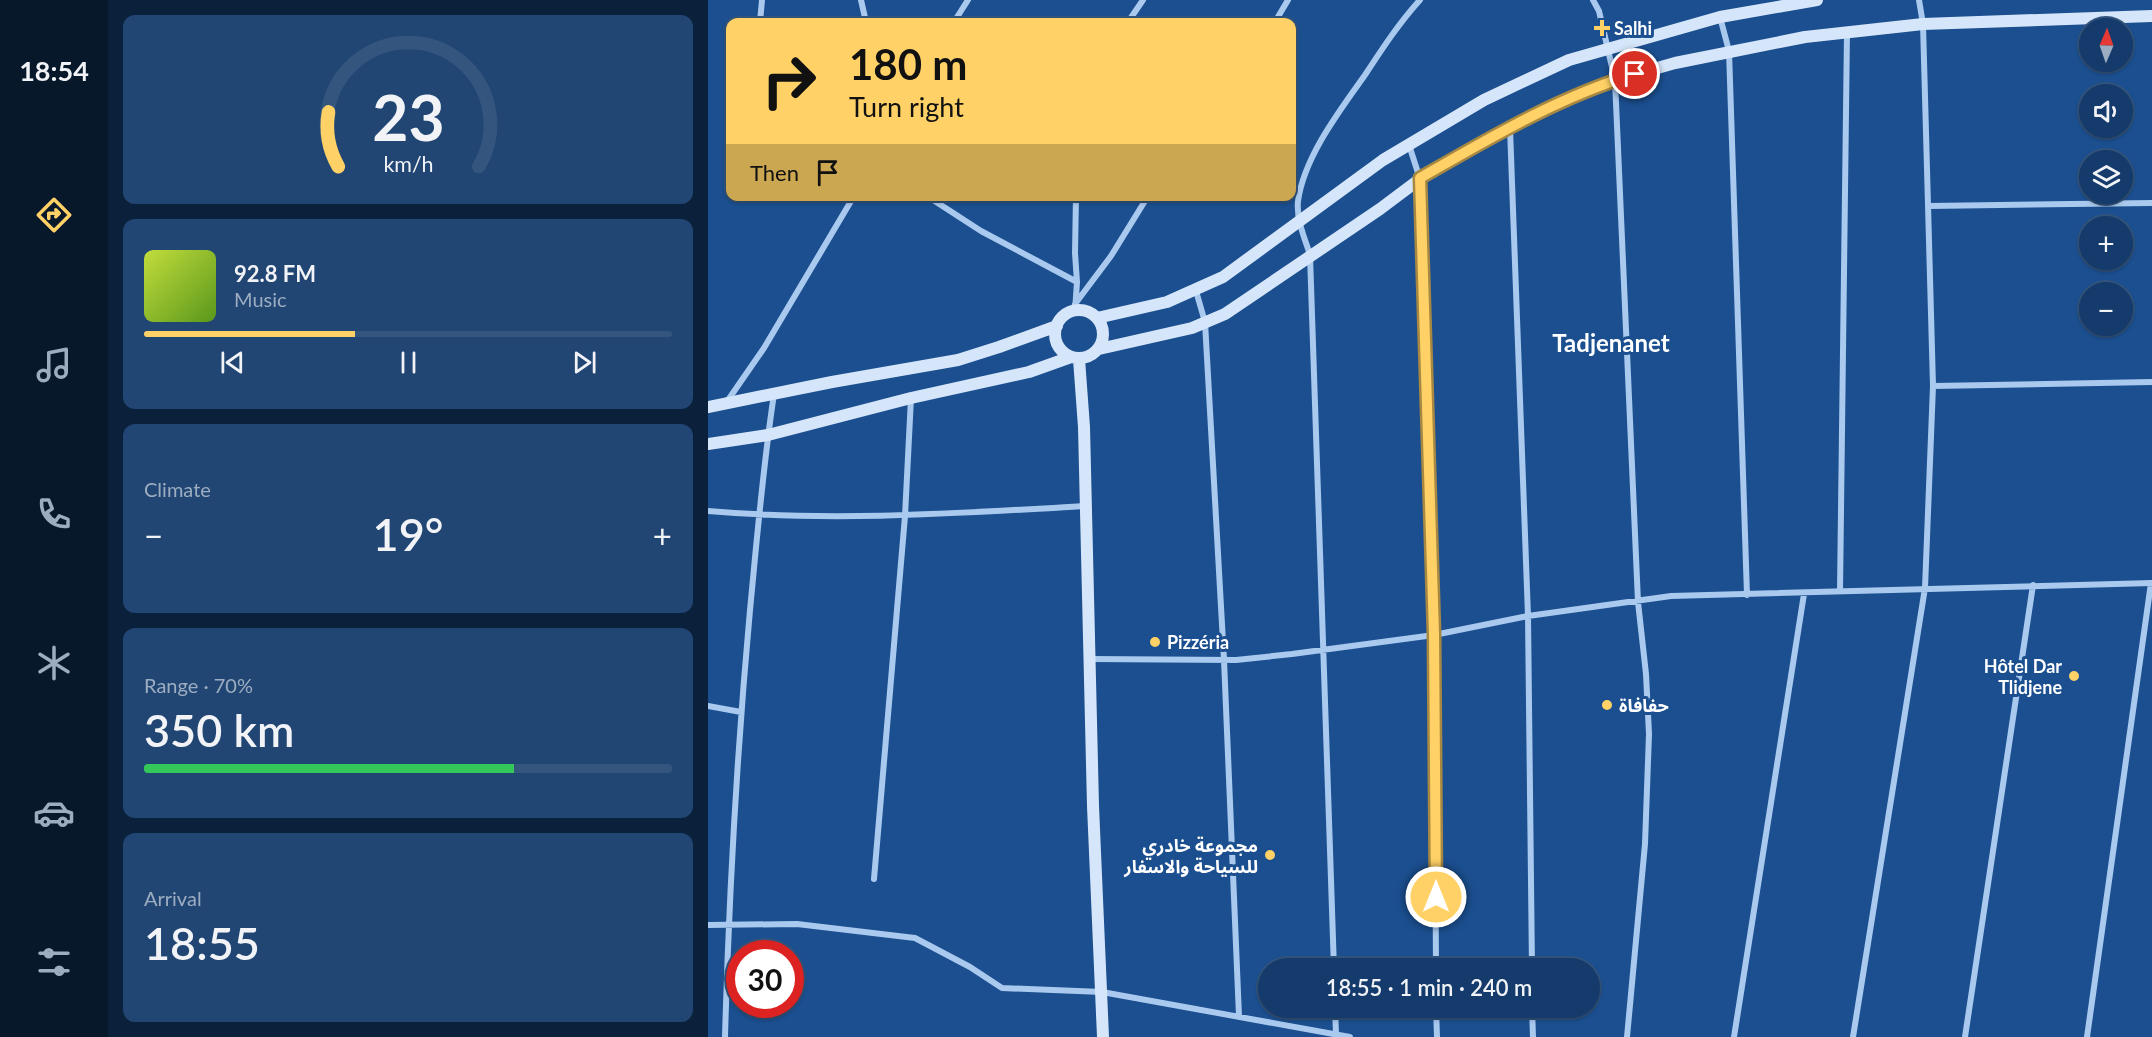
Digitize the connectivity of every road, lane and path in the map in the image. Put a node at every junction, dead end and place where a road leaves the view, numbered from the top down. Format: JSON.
{"nodes":[{"id":1,"x":762,"y":0,"type":"edge"},
{"id":2,"x":861,"y":0,"type":"edge"},
{"id":3,"x":968,"y":0,"type":"edge"},
{"id":4,"x":1143,"y":0,"type":"edge"},
{"id":5,"x":1288,"y":0,"type":"edge"},
{"id":6,"x":1419,"y":0,"type":"edge"},
{"id":7,"x":1593,"y":0,"type":"edge"},
{"id":8,"x":1817,"y":0,"type":"edge"},
{"id":9,"x":1919,"y":0,"type":"edge"},
{"id":10,"x":2152,"y":16,"type":"edge"},
{"id":11,"x":1720,"y":17,"type":"junction"},
{"id":12,"x":760,"y":18,"type":"edge"},
{"id":13,"x":865,"y":18,"type":"edge"},
{"id":14,"x":957,"y":18,"type":"edge"},
{"id":15,"x":1131,"y":18,"type":"edge"},
{"id":16,"x":1277,"y":18,"type":"edge"},
{"id":17,"x":1923,"y":24,"type":"junction"},
{"id":18,"x":1847,"y":32,"type":"junction"},
{"id":19,"x":1608,"y":48,"type":"junction"},
{"id":20,"x":1729,"y":51,"type":"junction"},
{"id":21,"x":1615,"y":80,"type":"junction"},
{"id":22,"x":1510,"y":127,"type":"junction"},
{"id":23,"x":1409,"y":145,"type":"junction"},
{"id":24,"x":1420,"y":178,"type":"junction"},
{"id":25,"x":851,"y":201,"type":"edge"},
{"id":26,"x":935,"y":201,"type":"edge"},
{"id":27,"x":1076,"y":201,"type":"edge"},
{"id":28,"x":1145,"y":201,"type":"edge"},
{"id":29,"x":2152,"y":203,"type":"edge"},
{"id":30,"x":1929,"y":206,"type":"junction"},
{"id":31,"x":1300,"y":221,"type":"junction"},
{"id":32,"x":1310,"y":255,"type":"junction"},
{"id":33,"x":1077,"y":282,"type":"junction"},
{"id":34,"x":1196,"y":291,"type":"junction"},
{"id":35,"x":1075,"y":307,"type":"junction"},
{"id":36,"x":1097,"y":318,"type":"junction"},
{"id":37,"x":1205,"y":322,"type":"junction"},
{"id":38,"x":1057,"y":326,"type":"junction"},
{"id":39,"x":1099,"y":349,"type":"junction"},
{"id":40,"x":1075,"y":358,"type":"junction"},
{"id":41,"x":2152,"y":382,"type":"edge"},
{"id":42,"x":1933,"y":386,"type":"junction"},
{"id":43,"x":774,"y":394,"type":"junction"},
{"id":44,"x":911,"y":398,"type":"junction"},
{"id":45,"x":726,"y":404,"type":"junction"},
{"id":46,"x":708,"y":407,"type":"edge"},
{"id":47,"x":768,"y":435,"type":"junction"},
{"id":48,"x":708,"y":444,"type":"edge"},
{"id":49,"x":1087,"y":506,"type":"junction"},
{"id":50,"x":708,"y":511,"type":"edge"},
{"id":51,"x":759,"y":516,"type":"junction"},
{"id":52,"x":904,"y":516,"type":"junction"},
{"id":53,"x":2151,"y":583,"type":"edge"},
{"id":54,"x":2033,"y":585,"type":"junction"},
{"id":55,"x":1925,"y":588,"type":"junction"},
{"id":56,"x":1840,"y":591,"type":"junction"},
{"id":57,"x":1804,"y":594,"type":"junction"},
{"id":58,"x":1747,"y":596,"type":"junction"},
{"id":59,"x":1638,"y":602,"type":"junction"},
{"id":60,"x":1528,"y":616,"type":"junction"},
{"id":61,"x":1434,"y":634,"type":"junction"},
{"id":62,"x":1322,"y":650,"type":"junction"},
{"id":63,"x":1089,"y":659,"type":"junction"},
{"id":64,"x":1224,"y":660,"type":"junction"},
{"id":65,"x":708,"y":706,"type":"edge"},
{"id":66,"x":741,"y":712,"type":"junction"},
{"id":67,"x":874,"y":879,"type":"dead end"},
{"id":68,"x":728,"y":924,"type":"junction"},
{"id":69,"x":708,"y":925,"type":"edge"},
{"id":70,"x":1334,"y":958,"type":"edge"},
{"id":71,"x":1436,"y":958,"type":"edge"},
{"id":72,"x":1532,"y":958,"type":"edge"},
{"id":73,"x":1102,"y":992,"type":"junction"},
{"id":74,"x":1239,"y":1016,"type":"junction"},
{"id":75,"x":1335,"y":1018,"type":"edge"},
{"id":76,"x":1436,"y":1018,"type":"edge"},
{"id":77,"x":1533,"y":1018,"type":"edge"},
{"id":78,"x":1336,"y":1034,"type":"junction"},
{"id":79,"x":725,"y":1037,"type":"edge"},
{"id":80,"x":1103,"y":1037,"type":"edge"},
{"id":81,"x":1350,"y":1037,"type":"edge"},
{"id":82,"x":1437,"y":1037,"type":"edge"},
{"id":83,"x":1533,"y":1037,"type":"edge"},
{"id":84,"x":1627,"y":1037,"type":"edge"},
{"id":85,"x":1734,"y":1037,"type":"edge"},
{"id":86,"x":1853,"y":1037,"type":"edge"},
{"id":87,"x":1965,"y":1037,"type":"edge"},
{"id":88,"x":2087,"y":1037,"type":"edge"}],
"edges":[{"from":1,"to":12,"type":"street"},
{"from":2,"to":13,"type":"street"},
{"from":3,"to":14,"type":"street"},
{"from":4,"to":15,"type":"street"},
{"from":5,"to":16,"type":"street"},
{"from":6,"to":31,"type":"street"},
{"from":7,"to":19,"type":"street"},
{"from":8,"to":11,"type":"main road"},
{"from":9,"to":17,"type":"street"},
{"from":10,"to":17,"type":"main road"},
{"from":11,"to":19,"type":"main road"},
{"from":11,"to":20,"type":"street"},
{"from":17,"to":18,"type":"main road"},
{"from":17,"to":30,"type":"street"},
{"from":18,"to":20,"type":"main road"},
{"from":18,"to":56,"type":"street"},
{"from":19,"to":21,"type":"street"},
{"from":19,"to":23,"type":"main road"},
{"from":20,"to":21,"type":"main road"},
{"from":20,"to":58,"type":"street"},
{"from":21,"to":22,"type":"main road"},
{"from":21,"to":59,"type":"street"},
{"from":22,"to":24,"type":"main road"},
{"from":22,"to":60,"type":"street"},
{"from":23,"to":24,"type":"street"},
{"from":23,"to":31,"type":"main road"},
{"from":24,"to":32,"type":"main road"},
{"from":24,"to":61,"type":"street"},
{"from":25,"to":45,"type":"street"},
{"from":26,"to":33,"type":"street"},
{"from":27,"to":33,"type":"street"},
{"from":28,"to":35,"type":"street"},
{"from":29,"to":30,"type":"street"},
{"from":30,"to":42,"type":"street"},
{"from":31,"to":32,"type":"street"},
{"from":31,"to":34,"type":"main road"},
{"from":32,"to":37,"type":"main road"},
{"from":32,"to":62,"type":"street"},
{"from":33,"to":35,"type":"street"},
{"from":34,"to":36,"type":"main road"},
{"from":34,"to":37,"type":"street"},
{"from":35,"to":36,"type":"main road"},
{"from":35,"to":38,"type":"main road"},
{"from":36,"to":39,"type":"main road"},
{"from":37,"to":39,"type":"main road"},
{"from":37,"to":64,"type":"street"},
{"from":38,"to":40,"type":"main road"},
{"from":38,"to":43,"type":"main road"},
{"from":39,"to":40,"type":"main road"},
{"from":40,"to":44,"type":"main road"},
{"from":40,"to":49,"type":"main road"},
{"from":41,"to":42,"type":"street"},
{"from":42,"to":55,"type":"street"},
{"from":43,"to":45,"type":"main road"},
{"from":43,"to":47,"type":"street"},
{"from":44,"to":47,"type":"main road"},
{"from":44,"to":52,"type":"street"},
{"from":45,"to":46,"type":"main road"},
{"from":47,"to":48,"type":"main road"},
{"from":47,"to":51,"type":"street"},
{"from":49,"to":52,"type":"street"},
{"from":49,"to":63,"type":"main road"},
{"from":50,"to":51,"type":"street"},
{"from":51,"to":52,"type":"street"},
{"from":51,"to":66,"type":"street"},
{"from":52,"to":67,"type":"street"},
{"from":53,"to":54,"type":"street"},
{"from":53,"to":88,"type":"street"},
{"from":54,"to":55,"type":"street"},
{"from":54,"to":87,"type":"street"},
{"from":55,"to":56,"type":"street"},
{"from":55,"to":86,"type":"street"},
{"from":56,"to":57,"type":"street"},
{"from":57,"to":58,"type":"street"},
{"from":57,"to":85,"type":"street"},
{"from":58,"to":59,"type":"street"},
{"from":59,"to":60,"type":"street"},
{"from":59,"to":84,"type":"street"},
{"from":60,"to":61,"type":"street"},
{"from":60,"to":72,"type":"street"},
{"from":61,"to":62,"type":"street"},
{"from":61,"to":71,"type":"street"},
{"from":62,"to":64,"type":"street"},
{"from":62,"to":70,"type":"street"},
{"from":63,"to":64,"type":"street"},
{"from":63,"to":73,"type":"main road"},
{"from":64,"to":74,"type":"street"},
{"from":65,"to":66,"type":"street"},
{"from":66,"to":68,"type":"street"},
{"from":68,"to":69,"type":"street"},
{"from":68,"to":73,"type":"street"},
{"from":68,"to":79,"type":"street"},
{"from":73,"to":74,"type":"street"},
{"from":73,"to":80,"type":"main road"},
{"from":74,"to":78,"type":"street"},
{"from":75,"to":78,"type":"street"},
{"from":76,"to":82,"type":"street"},
{"from":77,"to":83,"type":"street"},
{"from":78,"to":81,"type":"street"}]}
